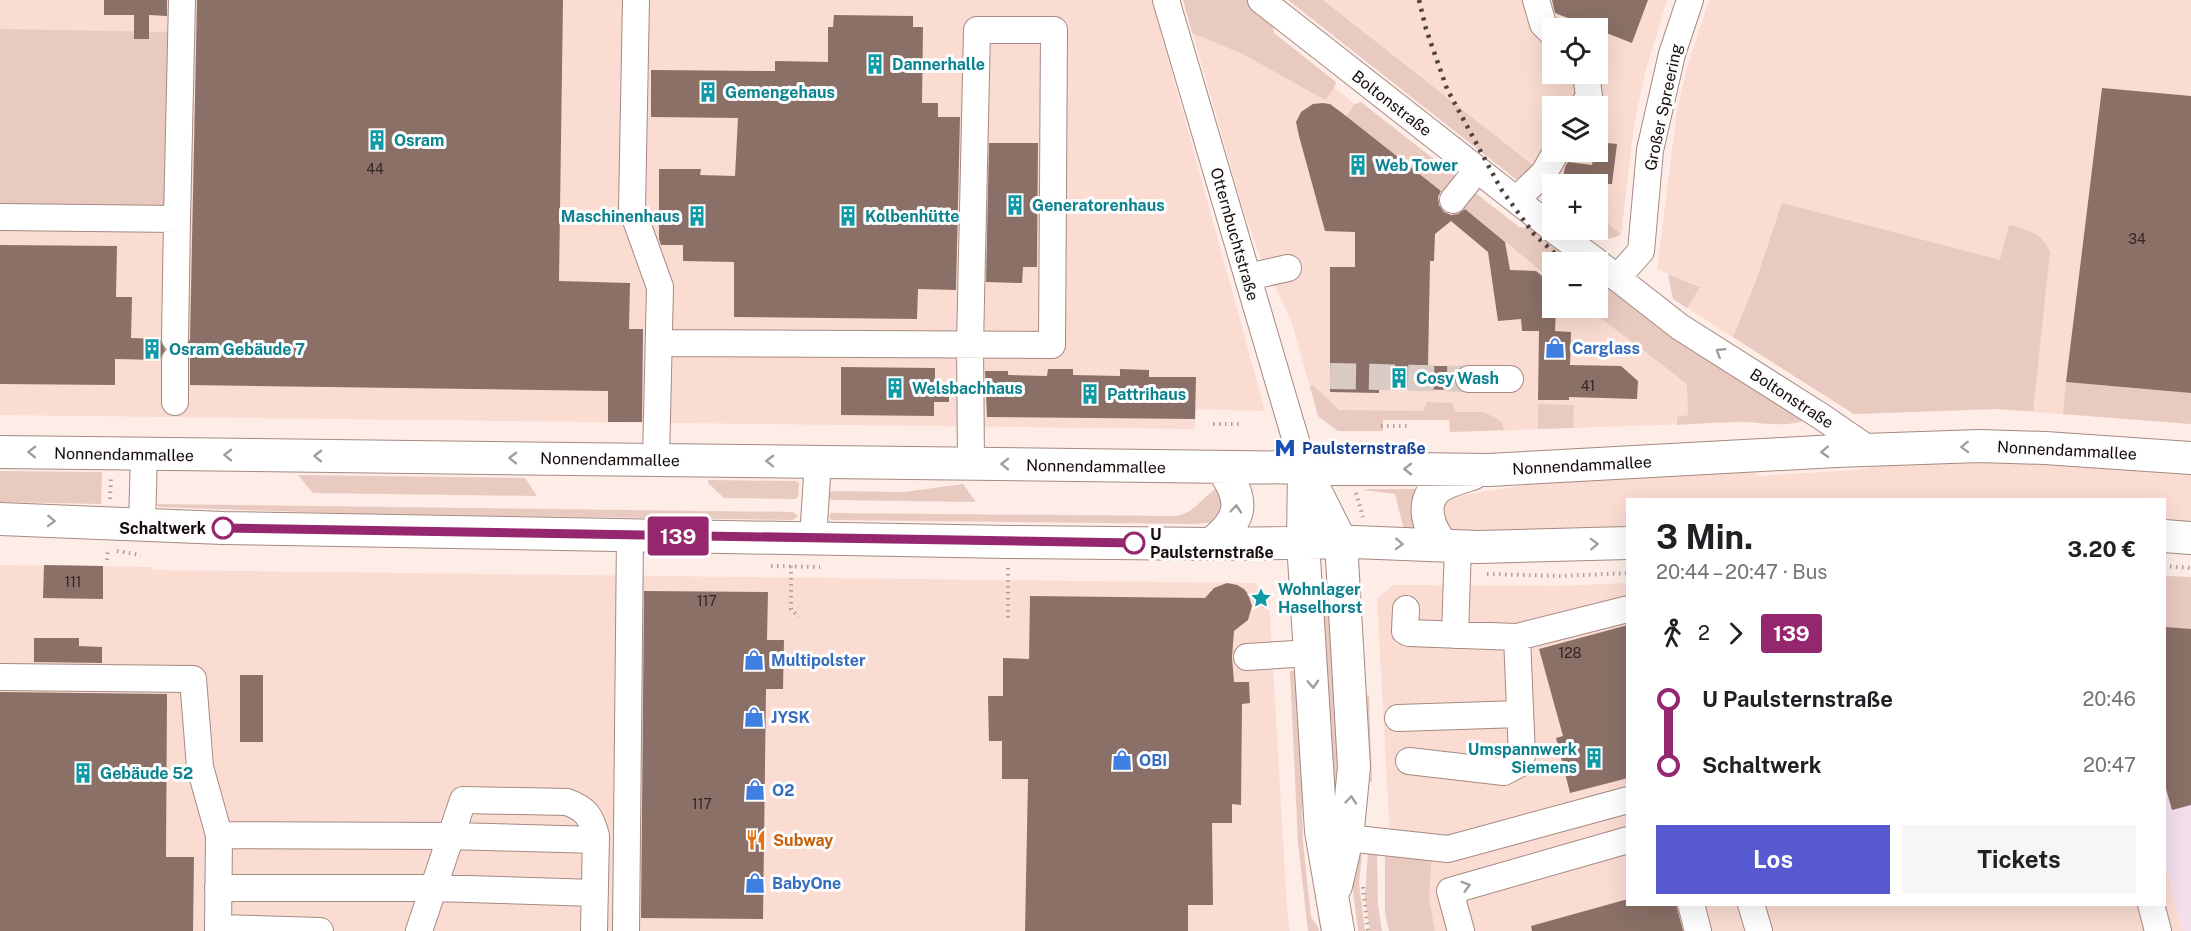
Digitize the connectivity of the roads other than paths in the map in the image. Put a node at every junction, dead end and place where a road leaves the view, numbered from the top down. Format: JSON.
{"nodes":[{"id":1,"x":182,"y":0,"type":"edge"},
{"id":2,"x":636,"y":0,"type":"edge"},
{"id":3,"x":1166,"y":0,"type":"edge"},
{"id":4,"x":1261,"y":0,"type":"edge"},
{"id":5,"x":1536,"y":0,"type":"edge"},
{"id":6,"x":1690,"y":0,"type":"edge"},
{"id":7,"x":1542,"y":21,"type":"edge"},
{"id":8,"x":1551,"y":162,"type":"edge"},
{"id":9,"x":1477,"y":170,"type":"junction"},
{"id":10,"x":1453,"y":200,"type":"dead end"},
{"id":11,"x":1516,"y":200,"type":"junction"},
{"id":12,"x":0,"y":217,"type":"edge"},
{"id":13,"x":177,"y":219,"type":"junction"},
{"id":14,"x":1542,"y":220,"type":"edge"},
{"id":15,"x":1567,"y":240,"type":"edge"},
{"id":16,"x":1583,"y":252,"type":"edge"},
{"id":17,"x":1608,"y":266,"type":"edge"},
{"id":18,"x":1288,"y":268,"type":"dead end"},
{"id":19,"x":1608,"y":271,"type":"edge"},
{"id":20,"x":1248,"y":278,"type":"junction"},
{"id":21,"x":659,"y":343,"type":"junction"},
{"id":22,"x":970,"y":345,"type":"junction"},
{"id":23,"x":1469,"y":379,"type":"tunnel mouth"},
{"id":24,"x":1510,"y":379,"type":"dead end"},
{"id":25,"x":176,"y":402,"type":"dead end"},
{"id":26,"x":1870,"y":450,"type":"junction"},
{"id":27,"x":0,"y":452,"type":"edge"},
{"id":28,"x":144,"y":454,"type":"junction"},
{"id":29,"x":2191,"y":458,"type":"edge"},
{"id":30,"x":656,"y":460,"type":"junction"},
{"id":31,"x":818,"y":462,"type":"junction"},
{"id":32,"x":1507,"y":463,"type":"junction"},
{"id":33,"x":971,"y":464,"type":"junction"},
{"id":34,"x":1222,"y":468,"type":"junction"},
{"id":35,"x":1304,"y":468,"type":"junction"},
{"id":36,"x":0,"y":519,"type":"edge"},
{"id":37,"x":142,"y":525,"type":"junction"},
{"id":38,"x":630,"y":535,"type":"junction"},
{"id":39,"x":2166,"y":536,"type":"edge"},
{"id":40,"x":813,"y":538,"type":"junction"},
{"id":41,"x":2191,"y":538,"type":"edge"},
{"id":42,"x":1303,"y":542,"type":"junction"},
{"id":43,"x":1341,"y":542,"type":"junction"},
{"id":44,"x":1626,"y":543,"type":"edge"},
{"id":45,"x":1211,"y":544,"type":"junction"},
{"id":46,"x":1453,"y":554,"type":"junction"},
{"id":47,"x":1406,"y":609,"type":"dead end"},
{"id":48,"x":1626,"y":610,"type":"edge"},
{"id":49,"x":1455,"y":635,"type":"junction"},
{"id":50,"x":1516,"y":637,"type":"junction"},
{"id":51,"x":1311,"y":653,"type":"junction"},
{"id":52,"x":1247,"y":657,"type":"dead end"},
{"id":53,"x":0,"y":678,"type":"edge"},
{"id":54,"x":1520,"y":714,"type":"junction"},
{"id":55,"x":1398,"y":718,"type":"dead end"},
{"id":56,"x":1409,"y":761,"type":"dead end"},
{"id":57,"x":1626,"y":801,"type":"edge"},
{"id":58,"x":219,"y":835,"type":"junction"},
{"id":59,"x":451,"y":836,"type":"junction"},
{"id":60,"x":1347,"y":838,"type":"junction"},
{"id":61,"x":596,"y":840,"type":"junction"},
{"id":62,"x":1626,"y":841,"type":"edge"},
{"id":63,"x":218,"y":888,"type":"junction"},
{"id":64,"x":434,"y":888,"type":"junction"},
{"id":65,"x":595,"y":893,"type":"junction"},
{"id":66,"x":1333,"y":898,"type":"junction"},
{"id":67,"x":1692,"y":906,"type":"edge"},
{"id":68,"x":1752,"y":906,"type":"edge"},
{"id":69,"x":2152,"y":906,"type":"edge"},
{"id":70,"x":218,"y":929,"type":"edge"},
{"id":71,"x":320,"y":931,"type":"edge"},
{"id":72,"x":419,"y":931,"type":"edge"},
{"id":73,"x":594,"y":931,"type":"edge"},
{"id":74,"x":626,"y":931,"type":"edge"},
{"id":75,"x":1338,"y":931,"type":"edge"},
{"id":76,"x":1461,"y":931,"type":"edge"},
{"id":77,"x":1698,"y":931,"type":"edge"},
{"id":78,"x":1758,"y":931,"type":"edge"},
{"id":79,"x":2158,"y":931,"type":"edge"}],
"edges":[{"from":1,"to":13,"type":"street"},
{"from":2,"to":21,"type":"street"},
{"from":3,"to":20,"type":"street","name":"Otternbuchtstraße"},
{"from":4,"to":9,"type":"street","name":"Boltonstraße"},
{"from":5,"to":7,"type":"street"},
{"from":6,"to":17,"type":"street","name":"Großer Spreering"},
{"from":8,"to":11,"type":"street"},
{"from":9,"to":10,"type":"street"},
{"from":9,"to":11,"type":"street","name":"Boltonstraße"},
{"from":11,"to":14,"type":"street","name":"Boltonstraße"},
{"from":12,"to":13,"type":"street"},
{"from":13,"to":25,"type":"street"},
{"from":15,"to":16,"type":"street","name":"Boltonstraße"},
{"from":18,"to":20,"type":"street"},
{"from":26,"to":19,"type":"street","name":"Boltonstraße","one_way":true},
{"from":20,"to":35,"type":"street","name":"Otternbuchtstraße"},
{"from":21,"to":22,"type":"street"},
{"from":21,"to":30,"type":"street"},
{"from":22,"to":22,"type":"street"},
{"from":22,"to":33,"type":"street"},
{"from":23,"to":24,"type":"street"},
{"from":29,"to":26,"type":"main road","name":"Nonnendammallee","one_way":true},
{"from":26,"to":32,"type":"main road","name":"Nonnendammallee","one_way":true},
{"from":28,"to":27,"type":"main road","name":"Nonnendammallee","one_way":true},
{"from":30,"to":28,"type":"main road","name":"Nonnendammallee","one_way":true},
{"from":28,"to":37,"type":"street"},
{"from":31,"to":30,"type":"main road","name":"Nonnendammallee","one_way":true},
{"from":31,"to":33,"type":"main road","name":"Nonnendammallee"},
{"from":31,"to":40,"type":"street"},
{"from":32,"to":35,"type":"main road","name":"Nonnendammallee","one_way":true},
{"from":32,"to":46,"type":"main road"},
{"from":34,"to":33,"type":"main road","name":"Nonnendammallee","one_way":true},
{"from":34,"to":35,"type":"main road","name":"Nonnendammallee"},
{"from":45,"to":34,"type":"main road","one_way":true},
{"from":35,"to":42,"type":"main road"},
{"from":35,"to":43,"type":"main road"},
{"from":36,"to":37,"type":"main road","one_way":true},
{"from":37,"to":38,"type":"main road"},
{"from":38,"to":40,"type":"main road"},
{"from":38,"to":74,"type":"street"},
{"from":39,"to":41,"type":"main road"},
{"from":40,"to":45,"type":"main road"},
{"from":42,"to":43,"type":"main road"},
{"from":42,"to":45,"type":"main road"},
{"from":42,"to":51,"type":"main road"},
{"from":43,"to":46,"type":"main road","one_way":true},
{"from":60,"to":43,"type":"main road","one_way":true},
{"from":46,"to":44,"type":"main road","one_way":true},
{"from":46,"to":49,"type":"street"},
{"from":47,"to":49,"type":"street"},
{"from":48,"to":50,"type":"street"},
{"from":49,"to":50,"type":"street"},
{"from":50,"to":54,"type":"street"},
{"from":51,"to":52,"type":"street"},
{"from":51,"to":66,"type":"main road","one_way":true},
{"from":53,"to":58,"type":"street"},
{"from":54,"to":55,"type":"street"},
{"from":54,"to":56,"type":"street"},
{"from":57,"to":60,"type":"street"},
{"from":58,"to":59,"type":"street"},
{"from":58,"to":63,"type":"street"},
{"from":59,"to":61,"type":"street"},
{"from":59,"to":61,"type":"street"},
{"from":59,"to":64,"type":"street"},
{"from":60,"to":66,"type":"main road"},
{"from":61,"to":65,"type":"street"},
{"from":76,"to":62,"type":"street","one_way":true},
{"from":63,"to":64,"type":"street"},
{"from":63,"to":70,"type":"street"},
{"from":64,"to":65,"type":"street"},
{"from":64,"to":72,"type":"street"},
{"from":65,"to":73,"type":"street"},
{"from":66,"to":75,"type":"main road"},
{"from":67,"to":77,"type":"street"},
{"from":68,"to":78,"type":"street"},
{"from":69,"to":79,"type":"street"},
{"from":70,"to":71,"type":"street"}]}
